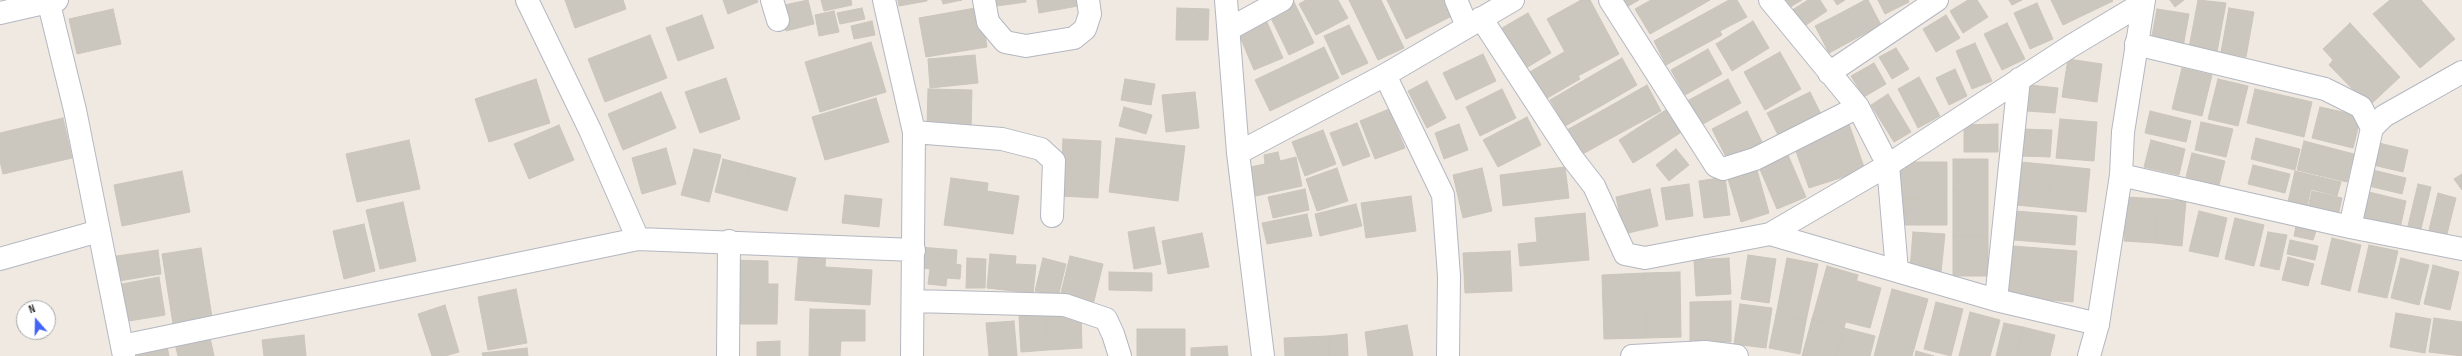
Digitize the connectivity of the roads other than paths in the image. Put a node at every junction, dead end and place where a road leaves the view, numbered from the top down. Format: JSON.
{"nodes":[{"id":1,"x":527,"y":0,"type":"edge"},
{"id":2,"x":884,"y":0,"type":"edge"},
{"id":3,"x":984,"y":0,"type":"edge"},
{"id":4,"x":1088,"y":0,"type":"edge"},
{"id":5,"x":1226,"y":0,"type":"edge"},
{"id":6,"x":1282,"y":0,"type":"edge"},
{"id":7,"x":1456,"y":0,"type":"edge"},
{"id":8,"x":1513,"y":0,"type":"edge"},
{"id":9,"x":1610,"y":0,"type":"edge"},
{"id":10,"x":1770,"y":0,"type":"edge"},
{"id":11,"x":1937,"y":0,"type":"edge"},
{"id":12,"x":51,"y":1,"type":"edge"},
{"id":13,"x":2144,"y":1,"type":"edge"},
{"id":14,"x":0,"y":13,"type":"edge"},
{"id":15,"x":1474,"y":22,"type":"junction"},
{"id":16,"x":1229,"y":29,"type":"junction"},
{"id":17,"x":2136,"y":44,"type":"junction"},
{"id":18,"x":2462,"y":72,"type":"edge"},
{"id":19,"x":1828,"y":73,"type":"junction"},
{"id":20,"x":1385,"y":75,"type":"junction"},
{"id":21,"x":2019,"y":79,"type":"junction"},
{"id":22,"x":1858,"y":107,"type":"junction"},
{"id":23,"x":2372,"y":128,"type":"junction"},
{"id":24,"x":914,"y":132,"type":"junction"},
{"id":25,"x":1238,"y":153,"type":"junction"},
{"id":26,"x":1888,"y":165,"type":"junction"},
{"id":27,"x":2121,"y":175,"type":"junction"},
{"id":28,"x":1052,"y":216,"type":"dead end"},
{"id":29,"x":2350,"y":228,"type":"junction"},
{"id":30,"x":99,"y":232,"type":"junction"},
{"id":31,"x":1770,"y":234,"type":"junction"},
{"id":32,"x":638,"y":239,"type":"junction"},
{"id":33,"x":729,"y":241,"type":"junction"},
{"id":34,"x":914,"y":250,"type":"junction"},
{"id":35,"x":2462,"y":250,"type":"edge"},
{"id":36,"x":0,"y":259,"type":"edge"},
{"id":37,"x":1897,"y":271,"type":"junction"},
{"id":38,"x":1996,"y":300,"type":"junction"},
{"id":39,"x":914,"y":301,"type":"junction"},
{"id":40,"x":2098,"y":324,"type":"junction"},
{"id":41,"x":123,"y":351,"type":"edge"},
{"id":42,"x":728,"y":356,"type":"edge"},
{"id":43,"x":912,"y":356,"type":"edge"},
{"id":44,"x":1120,"y":356,"type":"edge"},
{"id":45,"x":1263,"y":356,"type":"edge"},
{"id":46,"x":1448,"y":356,"type":"edge"},
{"id":47,"x":1632,"y":356,"type":"edge"},
{"id":48,"x":1737,"y":356,"type":"edge"},
{"id":49,"x":2089,"y":356,"type":"edge"}],
"edges":[{"from":1,"to":32,"type":"street"},
{"from":2,"to":24,"type":"street"},
{"from":3,"to":4,"type":"street"},
{"from":5,"to":16,"type":"street"},
{"from":6,"to":16,"type":"street"},
{"from":7,"to":15,"type":"street"},
{"from":8,"to":15,"type":"street"},
{"from":9,"to":22,"type":"street"},
{"from":10,"to":19,"type":"street"},
{"from":11,"to":19,"type":"street"},
{"from":12,"to":14,"type":"street"},
{"from":12,"to":30,"type":"street"},
{"from":13,"to":17,"type":"street"},
{"from":13,"to":21,"type":"street"},
{"from":15,"to":20,"type":"street"},
{"from":15,"to":31,"type":"street"},
{"from":16,"to":25,"type":"street"},
{"from":17,"to":23,"type":"street"},
{"from":17,"to":27,"type":"street"},
{"from":18,"to":23,"type":"street"},
{"from":19,"to":22,"type":"street"},
{"from":20,"to":25,"type":"street"},
{"from":20,"to":46,"type":"street"},
{"from":21,"to":26,"type":"street"},
{"from":21,"to":38,"type":"street"},
{"from":22,"to":26,"type":"street"},
{"from":23,"to":29,"type":"street"},
{"from":24,"to":28,"type":"street"},
{"from":24,"to":34,"type":"street"},
{"from":25,"to":45,"type":"street"},
{"from":26,"to":31,"type":"street"},
{"from":26,"to":37,"type":"street"},
{"from":27,"to":29,"type":"street"},
{"from":27,"to":40,"type":"street"},
{"from":29,"to":35,"type":"street"},
{"from":30,"to":36,"type":"street"},
{"from":30,"to":41,"type":"street"},
{"from":31,"to":37,"type":"street"},
{"from":32,"to":33,"type":"street"},
{"from":32,"to":41,"type":"street"},
{"from":33,"to":34,"type":"street"},
{"from":33,"to":42,"type":"street"},
{"from":34,"to":39,"type":"street"},
{"from":37,"to":38,"type":"street"},
{"from":38,"to":40,"type":"street"},
{"from":39,"to":43,"type":"street"},
{"from":39,"to":44,"type":"street"},
{"from":40,"to":49,"type":"street"},
{"from":47,"to":48,"type":"street"}]}
